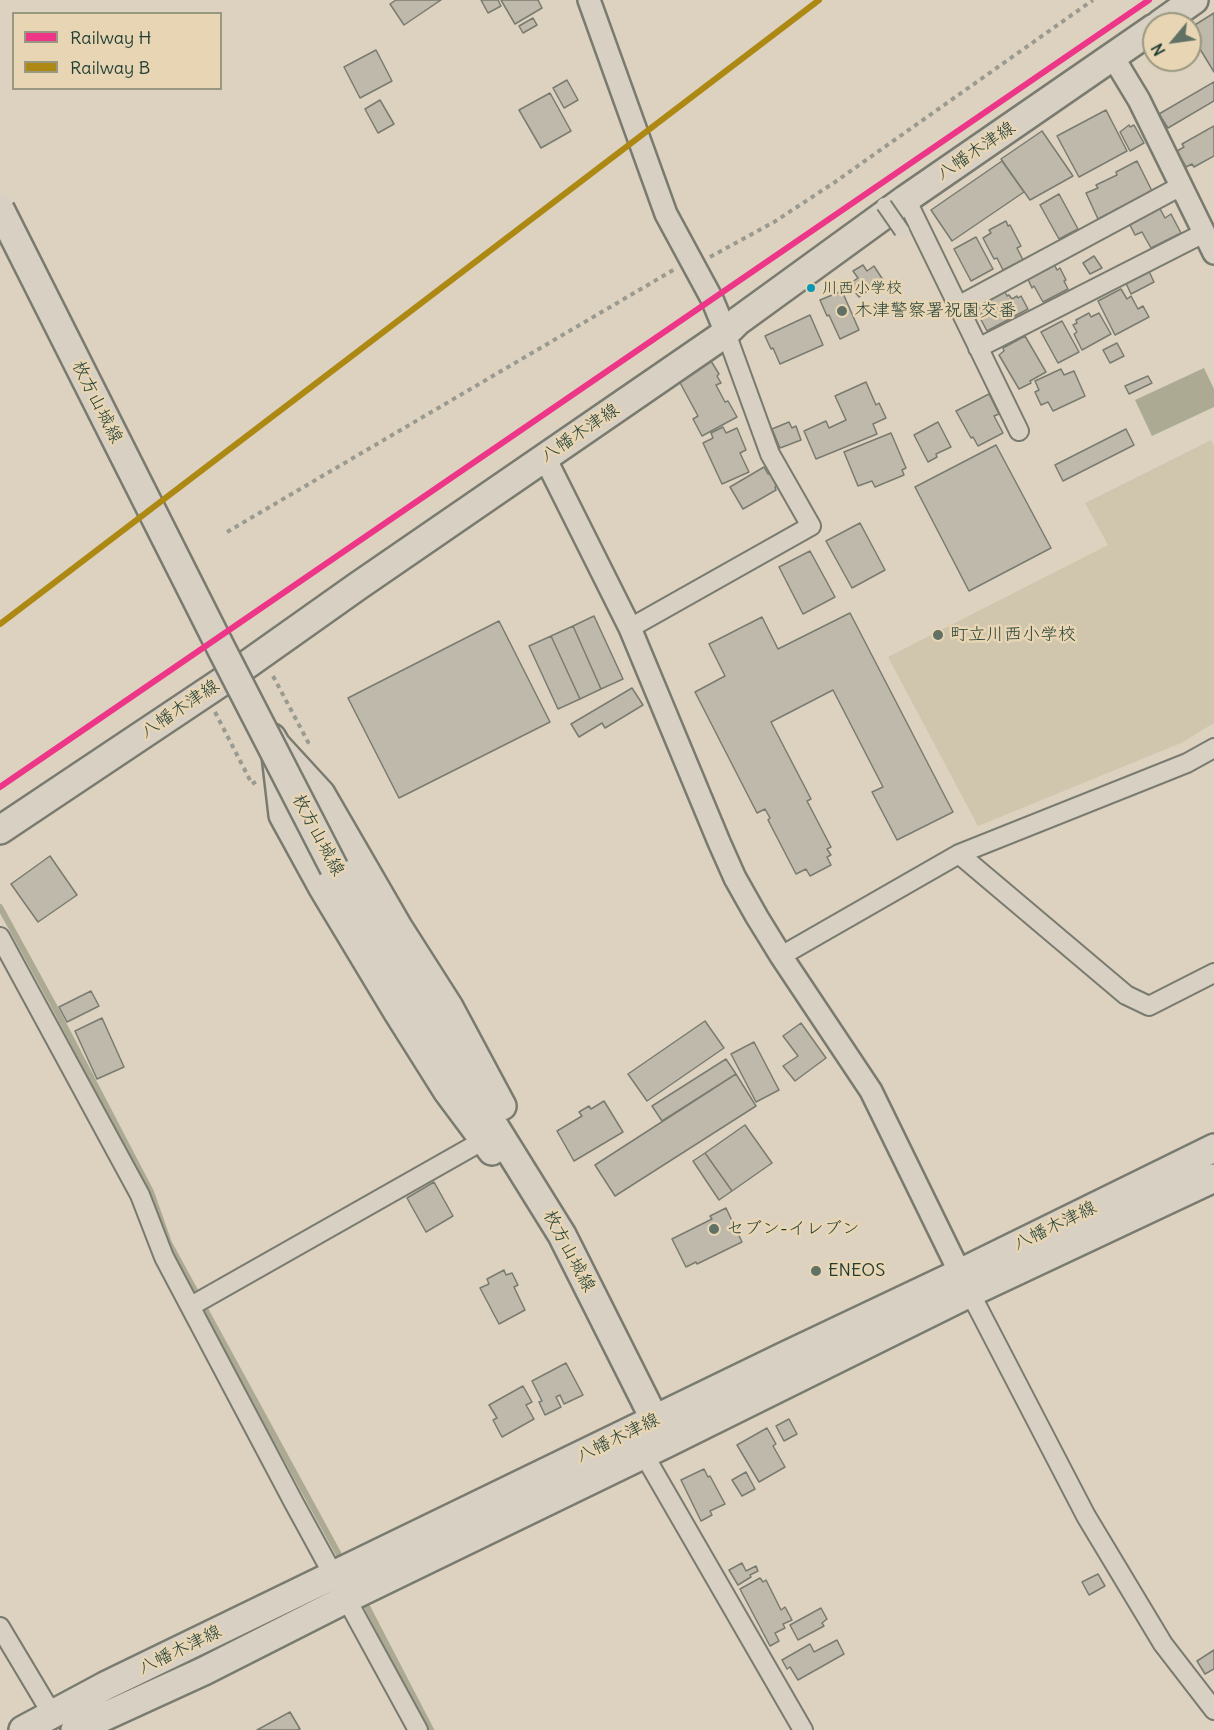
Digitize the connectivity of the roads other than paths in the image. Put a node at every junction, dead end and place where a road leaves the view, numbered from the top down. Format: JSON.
{"nodes":[{"id":1,"x":589,"y":0,"type":"edge"},
{"id":2,"x":1194,"y":0,"type":"edge"},
{"id":3,"x":1177,"y":12,"type":"edge"},
{"id":4,"x":1142,"y":36,"type":"edge"},
{"id":5,"x":1113,"y":57,"type":"junction"},
{"id":6,"x":1181,"y":186,"type":"junction"},
{"id":7,"x":895,"y":202,"type":"junction"},
{"id":8,"x":0,"y":209,"type":"edge"},
{"id":9,"x":902,"y":231,"type":"dead end"},
{"id":10,"x":1204,"y":233,"type":"junction"},
{"id":11,"x":1214,"y":253,"type":"edge"},
{"id":12,"x":958,"y":306,"type":"junction"},
{"id":13,"x":726,"y":333,"type":"junction"},
{"id":14,"x":978,"y":348,"type":"junction"},
{"id":15,"x":1019,"y":431,"type":"dead end"},
{"id":16,"x":545,"y":458,"type":"junction"},
{"id":17,"x":630,"y":628,"type":"junction"},
{"id":18,"x":238,"y":671,"type":"junction"},
{"id":19,"x":288,"y":745,"type":"junction"},
{"id":20,"x":1214,"y":748,"type":"edge"},
{"id":21,"x":0,"y":830,"type":"edge"},
{"id":22,"x":959,"y":854,"type":"junction"},
{"id":23,"x":0,"y":938,"type":"edge"},
{"id":24,"x":781,"y":956,"type":"junction"},
{"id":25,"x":1214,"y":973,"type":"edge"},
{"id":26,"x":484,"y":1140,"type":"junction"},
{"id":27,"x":1214,"y":1148,"type":"edge"},
{"id":28,"x":1214,"y":1178,"type":"edge"},
{"id":29,"x":562,"y":1235,"type":"junction"},
{"id":30,"x":965,"y":1283,"type":"junction"},
{"id":31,"x":191,"y":1306,"type":"junction"},
{"id":32,"x":643,"y":1425,"type":"junction"},
{"id":33,"x":656,"y":1449,"type":"junction"},
{"id":34,"x":340,"y":1588,"type":"junction"},
{"id":35,"x":0,"y":1627,"type":"edge"},
{"id":36,"x":1214,"y":1710,"type":"edge"},
{"id":37,"x":52,"y":1714,"type":"junction"},
{"id":38,"x":23,"y":1730,"type":"edge"},
{"id":39,"x":75,"y":1730,"type":"edge"},
{"id":40,"x":418,"y":1730,"type":"edge"},
{"id":41,"x":803,"y":1730,"type":"edge"}],
"edges":[{"from":1,"to":13,"type":"street"},
{"from":2,"to":3,"type":"main road"},
{"from":4,"to":5,"type":"main road","name":"八幡木津線"},
{"from":5,"to":6,"type":"street"},
{"from":5,"to":7,"type":"main road","name":"八幡木津線"},
{"from":6,"to":10,"type":"street"},
{"from":6,"to":12,"type":"street"},
{"from":7,"to":9,"type":"street","bridge":true},
{"from":7,"to":12,"type":"street"},
{"from":7,"to":13,"type":"main road","name":"八幡木津線"},
{"from":8,"to":29,"type":"main road","name":"枚方山城線","bridge":true},
{"from":10,"to":11,"type":"street"},
{"from":10,"to":14,"type":"street"},
{"from":12,"to":14,"type":"street"},
{"from":13,"to":16,"type":"main road","name":"八幡木津線"},
{"from":13,"to":17,"type":"street"},
{"from":14,"to":15,"type":"street"},
{"from":16,"to":17,"type":"street"},
{"from":16,"to":18,"type":"main road","name":"八幡木津線"},
{"from":17,"to":24,"type":"street"},
{"from":18,"to":19,"type":"main road"},
{"from":18,"to":21,"type":"main road","name":"八幡木津線"},
{"from":19,"to":26,"type":"main road"},
{"from":19,"to":29,"type":"main road"},
{"from":20,"to":22,"type":"street"},
{"from":22,"to":24,"type":"street"},
{"from":22,"to":25,"type":"street"},
{"from":23,"to":31,"type":"street"},
{"from":24,"to":30,"type":"street"},
{"from":26,"to":29,"type":"main road"},
{"from":26,"to":31,"type":"street"},
{"from":27,"to":30,"type":"main road","name":"八幡木津線"},
{"from":28,"to":30,"type":"main road","name":"八幡木津線"},
{"from":29,"to":32,"type":"main road","name":"枚方山城線"},
{"from":30,"to":32,"type":"main road","name":"八幡木津線"},
{"from":30,"to":33,"type":"main road","name":"八幡木津線"},
{"from":30,"to":36,"type":"street"},
{"from":31,"to":34,"type":"street"},
{"from":32,"to":33,"type":"main road","name":"枚方山城線"},
{"from":32,"to":34,"type":"main road","name":"八幡木津線"},
{"from":33,"to":34,"type":"main road","name":"八幡木津線"},
{"from":33,"to":41,"type":"street"},
{"from":34,"to":37,"type":"main road","name":"八幡木津線"},
{"from":34,"to":39,"type":"main road","name":"八幡木津線"},
{"from":34,"to":40,"type":"street"},
{"from":35,"to":37,"type":"street"},
{"from":37,"to":38,"type":"main road","name":"八幡木津線"}]}
